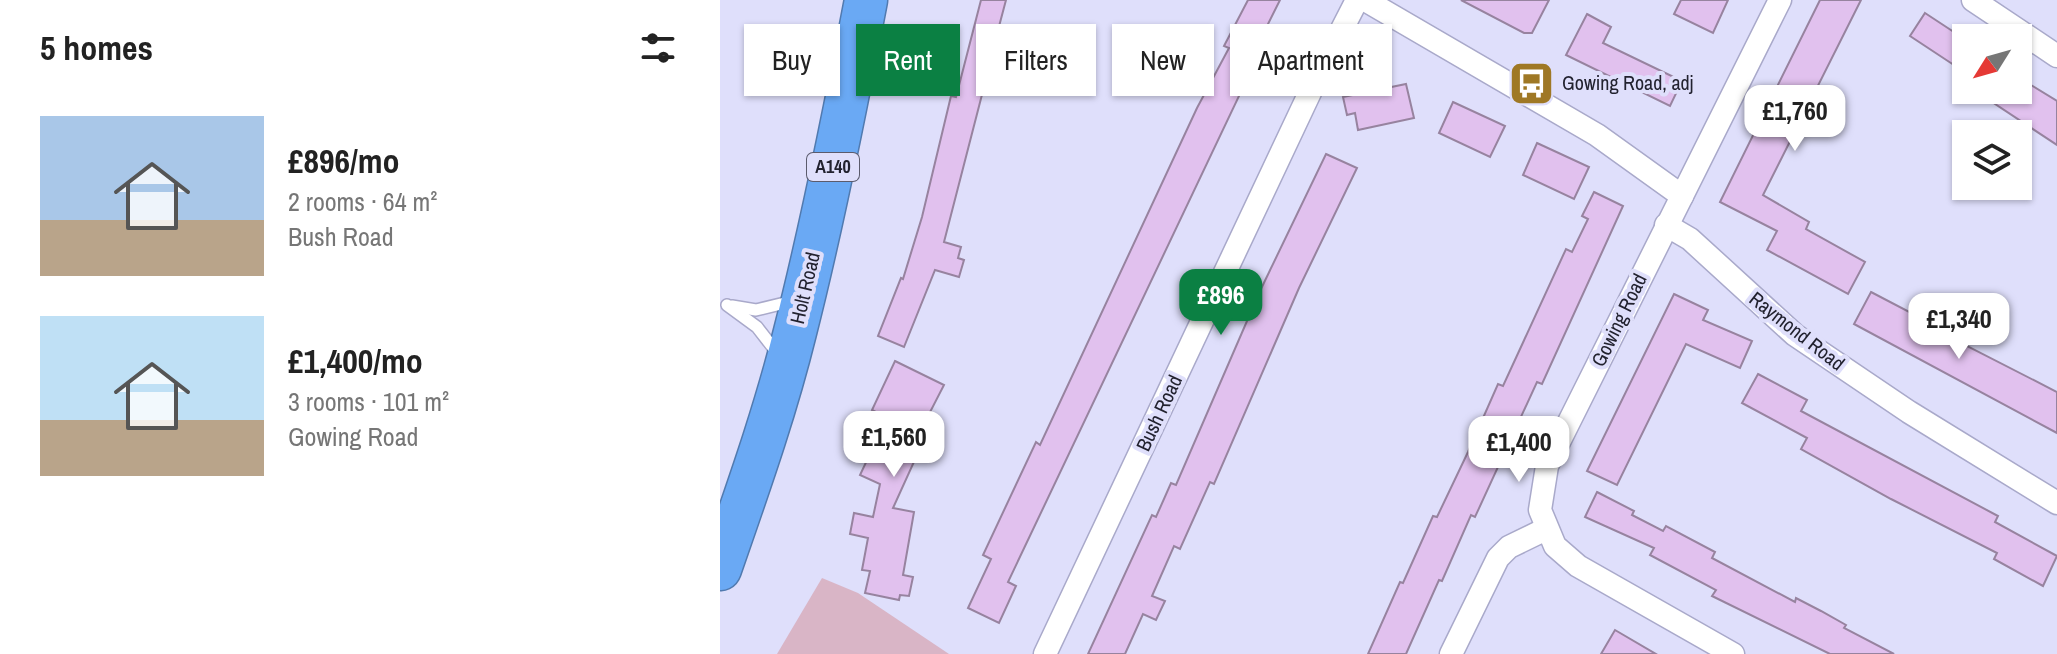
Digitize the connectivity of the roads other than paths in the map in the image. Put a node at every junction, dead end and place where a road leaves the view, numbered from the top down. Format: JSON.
{"nodes":[{"id":1,"x":1357,"y":0,"type":"edge"},
{"id":2,"x":1365,"y":0,"type":"edge"},
{"id":3,"x":1780,"y":0,"type":"edge"},
{"id":4,"x":1973,"y":0,"type":"edge"},
{"id":5,"x":867,"y":8,"type":"edge"},
{"id":6,"x":2057,"y":56,"type":"edge"},
{"id":7,"x":1682,"y":196,"type":"junction"},
{"id":8,"x":1666,"y":225,"type":"junction"},
{"id":9,"x":803,"y":297,"type":"junction"},
{"id":10,"x":723,"y":304,"type":"edge"},
{"id":11,"x":784,"y":370,"type":"junction"},
{"id":12,"x":2057,"y":503,"type":"edge"},
{"id":13,"x":1546,"y":529,"type":"junction"},
{"id":14,"x":720,"y":569,"type":"edge"},
{"id":15,"x":1045,"y":654,"type":"edge"},
{"id":16,"x":1451,"y":654,"type":"edge"},
{"id":17,"x":1733,"y":654,"type":"edge"}],
"edges":[{"from":1,"to":15,"type":"street","name":"Bush Road"},
{"from":2,"to":7,"type":"street"},
{"from":3,"to":7,"type":"street","name":"Gowing Road"},
{"from":4,"to":6,"type":"street"},
{"from":5,"to":9,"type":"highway","name":"Holt Road","number":"A140"},
{"from":7,"to":8,"type":"street","name":"Gowing Road"},
{"from":8,"to":12,"type":"street","name":"Raymond Road"},
{"from":8,"to":13,"type":"street","name":"Gowing Road"},
{"from":9,"to":10,"type":"lane"},
{"from":9,"to":11,"type":"highway","name":"Holt Road","number":"A140"},
{"from":10,"to":11,"type":"lane"},
{"from":11,"to":14,"type":"highway","name":"Holt Road","number":"A140"},
{"from":13,"to":16,"type":"street"},
{"from":13,"to":17,"type":"street"}]}
